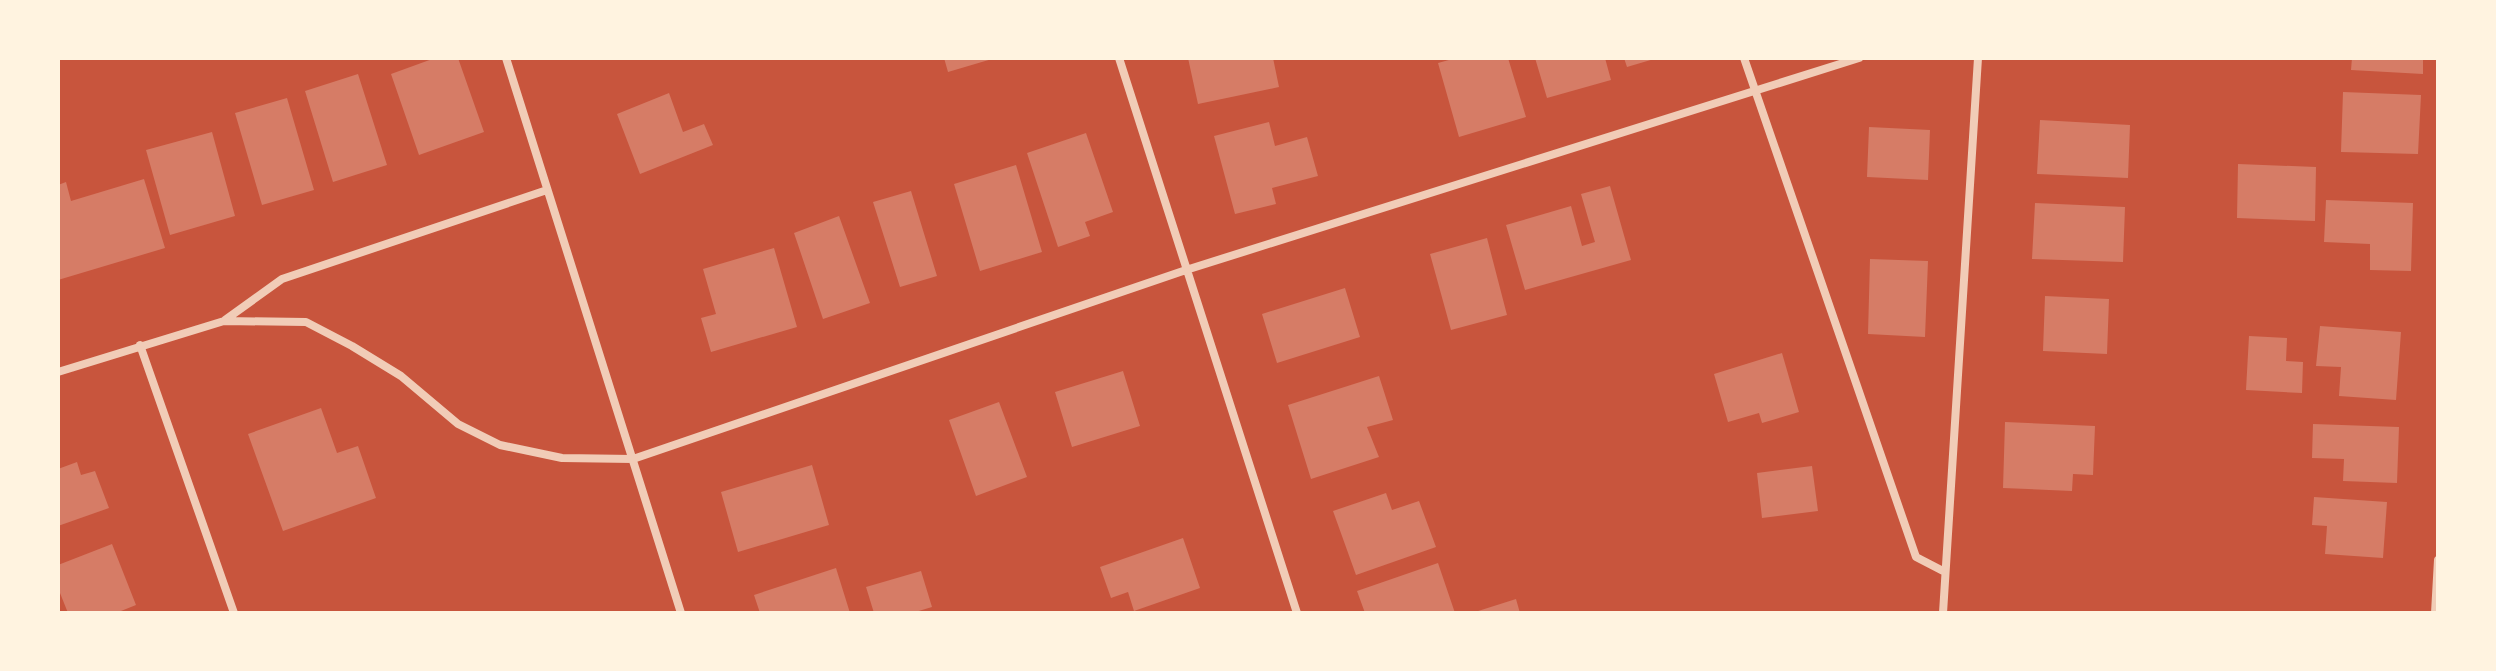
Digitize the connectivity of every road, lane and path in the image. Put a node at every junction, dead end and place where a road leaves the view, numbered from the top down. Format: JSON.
{"nodes":[{"id":1,"x":506,"y":58,"type":"edge"},
{"id":2,"x":1119,"y":58,"type":"edge"},
{"id":3,"x":1744,"y":58,"type":"edge"},
{"id":4,"x":1859,"y":58,"type":"edge"},
{"id":5,"x":1978,"y":58,"type":"edge"},
{"id":6,"x":1756,"y":92,"type":"junction"},
{"id":7,"x":547,"y":190,"type":"junction"},
{"id":8,"x":1186,"y":270,"type":"junction"},
{"id":9,"x":224,"y":321,"type":"junction"},
{"id":10,"x":140,"y":345,"type":"junction"},
{"id":11,"x":58,"y":372,"type":"edge"},
{"id":12,"x":633,"y":459,"type":"junction"},
{"id":13,"x":2438,"y":560,"type":"edge"},
{"id":14,"x":1945,"y":572,"type":"junction"},
{"id":15,"x":234,"y":613,"type":"edge"},
{"id":16,"x":681,"y":613,"type":"edge"},
{"id":17,"x":1297,"y":613,"type":"edge"},
{"id":18,"x":1943,"y":613,"type":"edge"},
{"id":19,"x":2435,"y":613,"type":"edge"}],
"edges":[{"from":1,"to":7,"type":"street"},
{"from":2,"to":8,"type":"street"},
{"from":3,"to":6,"type":"street"},
{"from":4,"to":6,"type":"street"},
{"from":5,"to":14,"type":"street"},
{"from":6,"to":8,"type":"street"},
{"from":6,"to":14,"type":"street"},
{"from":7,"to":9,"type":"street"},
{"from":7,"to":12,"type":"street"},
{"from":8,"to":12,"type":"street"},
{"from":8,"to":17,"type":"street"},
{"from":9,"to":10,"type":"street"},
{"from":9,"to":12,"type":"street"},
{"from":10,"to":11,"type":"street"},
{"from":10,"to":15,"type":"street"},
{"from":12,"to":16,"type":"street"},
{"from":13,"to":19,"type":"street"},
{"from":14,"to":18,"type":"street"}]}
